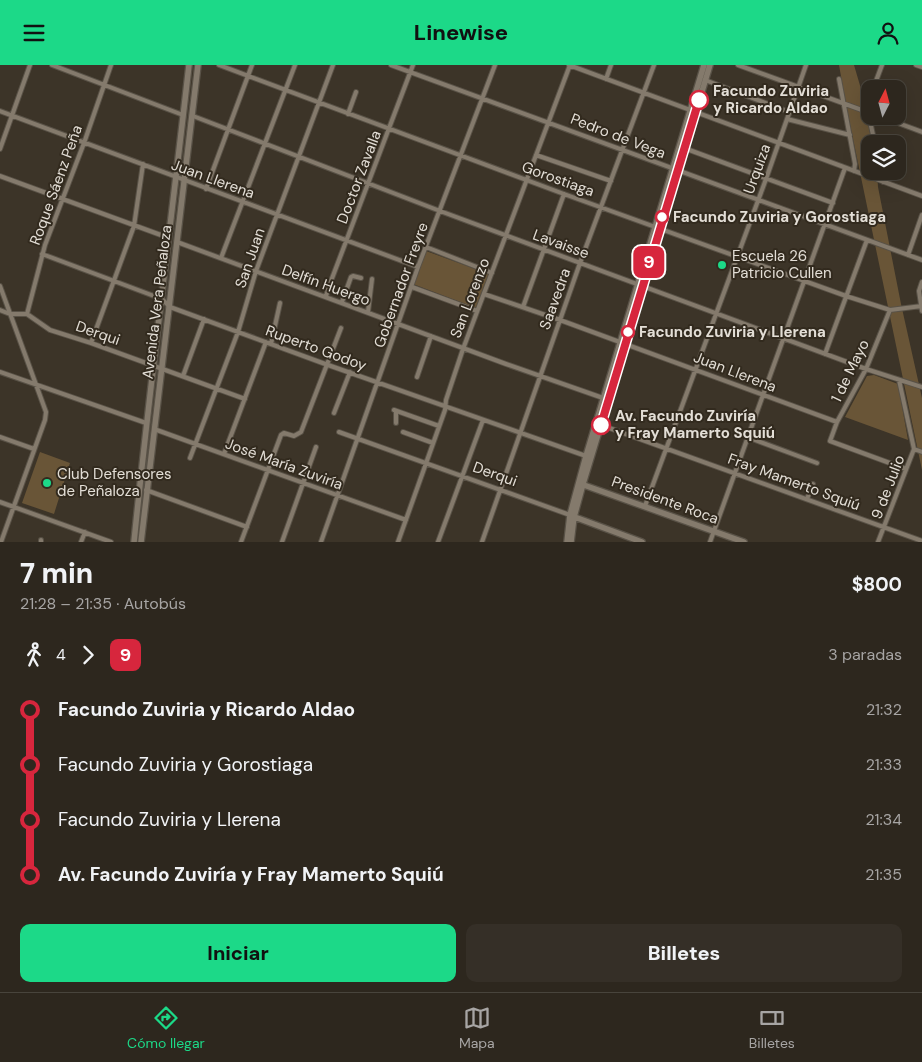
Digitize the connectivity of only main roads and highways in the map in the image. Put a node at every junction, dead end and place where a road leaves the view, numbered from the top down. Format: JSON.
{"nodes":[{"id":1,"x":189,"y":65,"type":"edge"},
{"id":2,"x":198,"y":65,"type":"edge"},
{"id":3,"x":704,"y":65,"type":"edge"},
{"id":4,"x":710,"y":65,"type":"edge"},
{"id":5,"x":692,"y":111,"type":"junction"},
{"id":6,"x":674,"y":169,"type":"junction"},
{"id":7,"x":606,"y":399,"type":"junction"},
{"id":8,"x":581,"y":484,"type":"junction"},
{"id":9,"x":572,"y":516,"type":"junction"},
{"id":10,"x":630,"y":540,"type":"edge"},
{"id":11,"x":134,"y":542,"type":"edge"},
{"id":12,"x":141,"y":542,"type":"edge"},
{"id":13,"x":567,"y":542,"type":"edge"},
{"id":14,"x":571,"y":542,"type":"edge"},
{"id":15,"x":642,"y":542,"type":"edge"},
{"id":16,"x":744,"y":542,"type":"edge"}],
"edges":[{"from":1,"to":11,"type":"main road","name":"Avenida Vera Peñaloza"},
{"from":2,"to":12,"type":"main road","name":"Avenida Vera Peñaloza"},
{"from":3,"to":5,"type":"main road"},
{"from":4,"to":5,"type":"main road"},
{"from":5,"to":6,"type":"main road"},
{"from":5,"to":6,"type":"main road"},
{"from":6,"to":7,"type":"main road"},
{"from":7,"to":8,"type":"main road"},
{"from":7,"to":8,"type":"main road"},
{"from":8,"to":9,"type":"main road"},
{"from":8,"to":16,"type":"main road","name":"Presidente Roca"},
{"from":9,"to":10,"type":"main road","name":"Derqui"},
{"from":9,"to":13,"type":"main road"},
{"from":9,"to":14,"type":"main road"},
{"from":10,"to":15,"type":"main road","name":"Derqui"}]}
